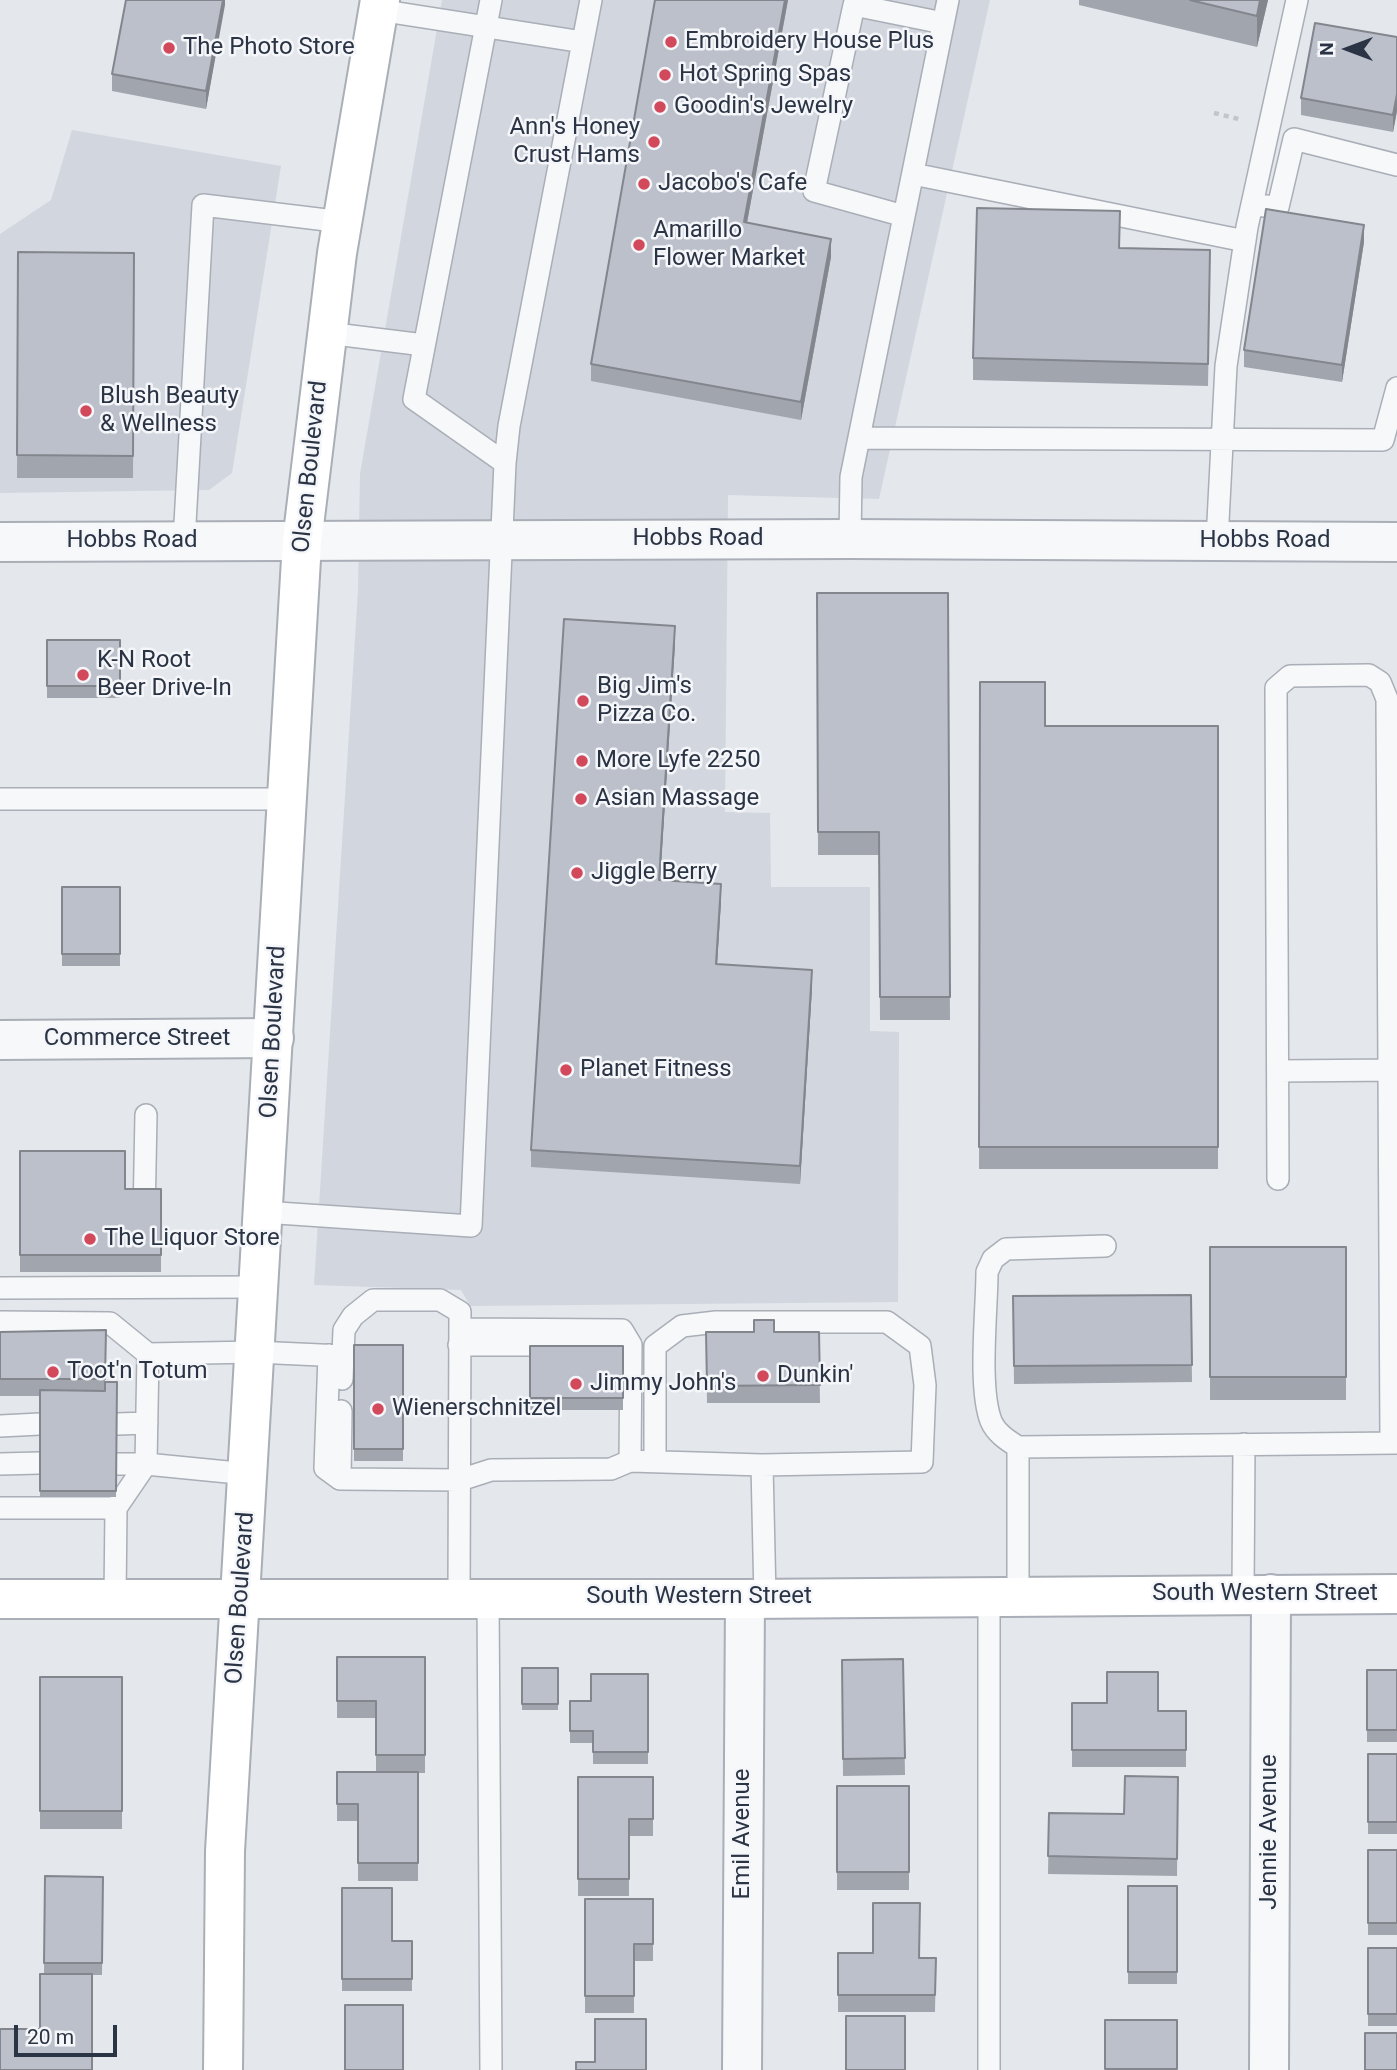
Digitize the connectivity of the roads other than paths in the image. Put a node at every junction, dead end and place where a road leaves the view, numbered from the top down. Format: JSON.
{"nodes":[{"id":1,"x":491,"y":0,"type":"edge"},
{"id":2,"x":591,"y":0,"type":"edge"},
{"id":3,"x":948,"y":0,"type":"edge"},
{"id":4,"x":1297,"y":0,"type":"edge"},
{"id":5,"x":379,"y":5,"type":"edge"},
{"id":6,"x":943,"y":23,"type":"junction"},
{"id":7,"x":486,"y":27,"type":"junction"},
{"id":8,"x":583,"y":42,"type":"junction"},
{"id":9,"x":1397,"y":165,"type":"edge"},
{"id":10,"x":913,"y":174,"type":"junction"},
{"id":11,"x":1252,"y":205,"type":"junction"},
{"id":12,"x":904,"y":216,"type":"junction"},
{"id":13,"x":343,"y":222,"type":"junction"},
{"id":14,"x":1245,"y":241,"type":"junction"},
{"id":15,"x":327,"y":333,"type":"junction"},
{"id":16,"x":424,"y":345,"type":"junction"},
{"id":17,"x":1397,"y":388,"type":"edge"},
{"id":18,"x":861,"y":438,"type":"junction"},
{"id":19,"x":1222,"y":442,"type":"junction"},
{"id":20,"x":505,"y":463,"type":"junction"},
{"id":21,"x":501,"y":539,"type":"junction"},
{"id":22,"x":850,"y":539,"type":"junction"},
{"id":23,"x":0,"y":541,"type":"edge"},
{"id":24,"x":184,"y":541,"type":"junction"},
{"id":25,"x":1217,"y":541,"type":"junction"},
{"id":26,"x":302,"y":542,"type":"junction"},
{"id":27,"x":1397,"y":542,"type":"edge"},
{"id":28,"x":0,"y":799,"type":"edge"},
{"id":29,"x":286,"y":799,"type":"junction"},
{"id":30,"x":1392,"y":840,"type":"edge"},
{"id":31,"x":274,"y":1038,"type":"junction"},
{"id":32,"x":0,"y":1040,"type":"edge"},
{"id":33,"x":1393,"y":1070,"type":"edge"},
{"id":34,"x":1278,"y":1071,"type":"junction"},
{"id":35,"x":146,"y":1115,"type":"dead end"},
{"id":36,"x":1278,"y":1179,"type":"dead end"},
{"id":37,"x":263,"y":1212,"type":"junction"},
{"id":38,"x":1394,"y":1224,"type":"edge"},
{"id":39,"x":143,"y":1235,"type":"edge"},
{"id":40,"x":1105,"y":1246,"type":"dead end"},
{"id":41,"x":143,"y":1261,"type":"edge"},
{"id":42,"x":259,"y":1287,"type":"junction"},
{"id":43,"x":142,"y":1288,"type":"junction"},
{"id":44,"x":0,"y":1289,"type":"edge"},
{"id":45,"x":0,"y":1322,"type":"edge"},
{"id":46,"x":460,"y":1329,"type":"junction"},
{"id":47,"x":255,"y":1352,"type":"junction"},
{"id":48,"x":149,"y":1354,"type":"junction"},
{"id":49,"x":335,"y":1355,"type":"junction"},
{"id":50,"x":147,"y":1423,"type":"junction"},
{"id":51,"x":40,"y":1424,"type":"edge"},
{"id":52,"x":117,"y":1424,"type":"edge"},
{"id":53,"x":0,"y":1426,"type":"edge"},
{"id":54,"x":1394,"y":1443,"type":"edge"},
{"id":55,"x":1244,"y":1444,"type":"junction"},
{"id":56,"x":1018,"y":1447,"type":"junction"},
{"id":57,"x":630,"y":1461,"type":"junction"},
{"id":58,"x":655,"y":1461,"type":"junction"},
{"id":59,"x":40,"y":1463,"type":"edge"},
{"id":60,"x":0,"y":1464,"type":"edge"},
{"id":61,"x":116,"y":1464,"type":"edge"},
{"id":62,"x":146,"y":1464,"type":"junction"},
{"id":63,"x":762,"y":1465,"type":"junction"},
{"id":64,"x":248,"y":1474,"type":"junction"},
{"id":65,"x":460,"y":1480,"type":"junction"},
{"id":66,"x":0,"y":1508,"type":"edge"},
{"id":67,"x":116,"y":1508,"type":"junction"},
{"id":68,"x":1257,"y":1594,"type":"junction"},
{"id":69,"x":1397,"y":1594,"type":"edge"},
{"id":70,"x":1004,"y":1595,"type":"junction"},
{"id":71,"x":474,"y":1597,"type":"junction"},
{"id":72,"x":0,"y":1598,"type":"edge"},
{"id":73,"x":115,"y":1598,"type":"junction"},
{"id":74,"x":241,"y":1598,"type":"junction"},
{"id":75,"x":755,"y":1598,"type":"junction"},
{"id":76,"x":223,"y":2070,"type":"edge"},
{"id":77,"x":491,"y":2070,"type":"edge"},
{"id":78,"x":742,"y":2070,"type":"edge"},
{"id":79,"x":989,"y":2070,"type":"edge"},
{"id":80,"x":1269,"y":2070,"type":"edge"}],
"edges":[{"from":1,"to":7,"type":"lane"},
{"from":2,"to":8,"type":"lane"},
{"from":3,"to":6,"type":"lane"},
{"from":4,"to":11,"type":"lane"},
{"from":5,"to":7,"type":"lane"},
{"from":5,"to":13,"type":"main road","name":"Olsen Boulevard"},
{"from":6,"to":10,"type":"lane"},
{"from":6,"to":12,"type":"lane"},
{"from":7,"to":8,"type":"lane"},
{"from":7,"to":16,"type":"lane"},
{"from":8,"to":20,"type":"lane"},
{"from":9,"to":11,"type":"lane"},
{"from":10,"to":12,"type":"lane"},
{"from":10,"to":14,"type":"lane"},
{"from":11,"to":14,"type":"lane"},
{"from":12,"to":18,"type":"lane"},
{"from":13,"to":15,"type":"main road","name":"Olsen Boulevard"},
{"from":13,"to":24,"type":"lane"},
{"from":14,"to":19,"type":"lane"},
{"from":15,"to":16,"type":"lane"},
{"from":15,"to":26,"type":"main road","name":"Olsen Boulevard"},
{"from":16,"to":20,"type":"lane"},
{"from":17,"to":19,"type":"lane"},
{"from":18,"to":19,"type":"lane"},
{"from":18,"to":22,"type":"lane"},
{"from":19,"to":25,"type":"lane"},
{"from":20,"to":21,"type":"lane"},
{"from":21,"to":22,"type":"street","name":"Hobbs Road"},
{"from":21,"to":26,"type":"street","name":"Hobbs Road"},
{"from":21,"to":37,"type":"lane"},
{"from":22,"to":25,"type":"street","name":"Hobbs Road"},
{"from":23,"to":24,"type":"street","name":"Hobbs Road"},
{"from":24,"to":26,"type":"street","name":"Hobbs Road"},
{"from":25,"to":27,"type":"street","name":"Hobbs Road"},
{"from":26,"to":29,"type":"main road","name":"Olsen Boulevard"},
{"from":28,"to":29,"type":"lane"},
{"from":29,"to":31,"type":"main road","name":"Olsen Boulevard"},
{"from":30,"to":33,"type":"lane"},
{"from":30,"to":34,"type":"lane"},
{"from":31,"to":32,"type":"street","name":"Commerce Street"},
{"from":31,"to":37,"type":"main road","name":"Olsen Boulevard"},
{"from":33,"to":34,"type":"lane"},
{"from":33,"to":38,"type":"lane"},
{"from":34,"to":36,"type":"lane"},
{"from":35,"to":39,"type":"lane"},
{"from":37,"to":42,"type":"main road","name":"Olsen Boulevard"},
{"from":38,"to":54,"type":"lane"},
{"from":40,"to":56,"type":"lane"},
{"from":41,"to":43,"type":"lane"},
{"from":42,"to":43,"type":"lane"},
{"from":42,"to":47,"type":"main road","name":"Olsen Boulevard"},
{"from":43,"to":44,"type":"lane"},
{"from":45,"to":48,"type":"lane"},
{"from":46,"to":49,"type":"lane"},
{"from":46,"to":57,"type":"lane"},
{"from":46,"to":65,"type":"lane"},
{"from":47,"to":48,"type":"lane"},
{"from":47,"to":49,"type":"lane"},
{"from":47,"to":64,"type":"main road","name":"Olsen Boulevard"},
{"from":48,"to":50,"type":"lane"},
{"from":49,"to":65,"type":"lane"},
{"from":50,"to":52,"type":"lane"},
{"from":50,"to":62,"type":"lane"},
{"from":51,"to":53,"type":"lane"},
{"from":54,"to":55,"type":"lane"},
{"from":55,"to":56,"type":"lane"},
{"from":55,"to":68,"type":"lane"},
{"from":56,"to":70,"type":"lane"},
{"from":57,"to":58,"type":"lane"},
{"from":57,"to":65,"type":"lane"},
{"from":58,"to":63,"type":"lane"},
{"from":58,"to":63,"type":"lane"},
{"from":59,"to":60,"type":"lane"},
{"from":61,"to":62,"type":"lane"},
{"from":62,"to":64,"type":"lane"},
{"from":62,"to":67,"type":"lane"},
{"from":63,"to":75,"type":"lane"},
{"from":64,"to":74,"type":"main road","name":"Olsen Boulevard"},
{"from":65,"to":71,"type":"lane"},
{"from":66,"to":67,"type":"lane"},
{"from":67,"to":73,"type":"lane"},
{"from":68,"to":69,"type":"main road","name":"South Western Street"},
{"from":68,"to":70,"type":"main road","name":"South Western Street"},
{"from":68,"to":80,"type":"street","name":"Jennie Avenue"},
{"from":70,"to":75,"type":"main road","name":"South Western Street"},
{"from":70,"to":79,"type":"lane"},
{"from":71,"to":74,"type":"main road","name":"South Western Street"},
{"from":71,"to":75,"type":"main road","name":"South Western Street"},
{"from":71,"to":77,"type":"lane"},
{"from":72,"to":73,"type":"main road","name":"South Western Street"},
{"from":73,"to":74,"type":"main road","name":"South Western Street"},
{"from":74,"to":76,"type":"main road","name":"Olsen Boulevard"},
{"from":75,"to":78,"type":"street","name":"Emil Avenue"}]}
